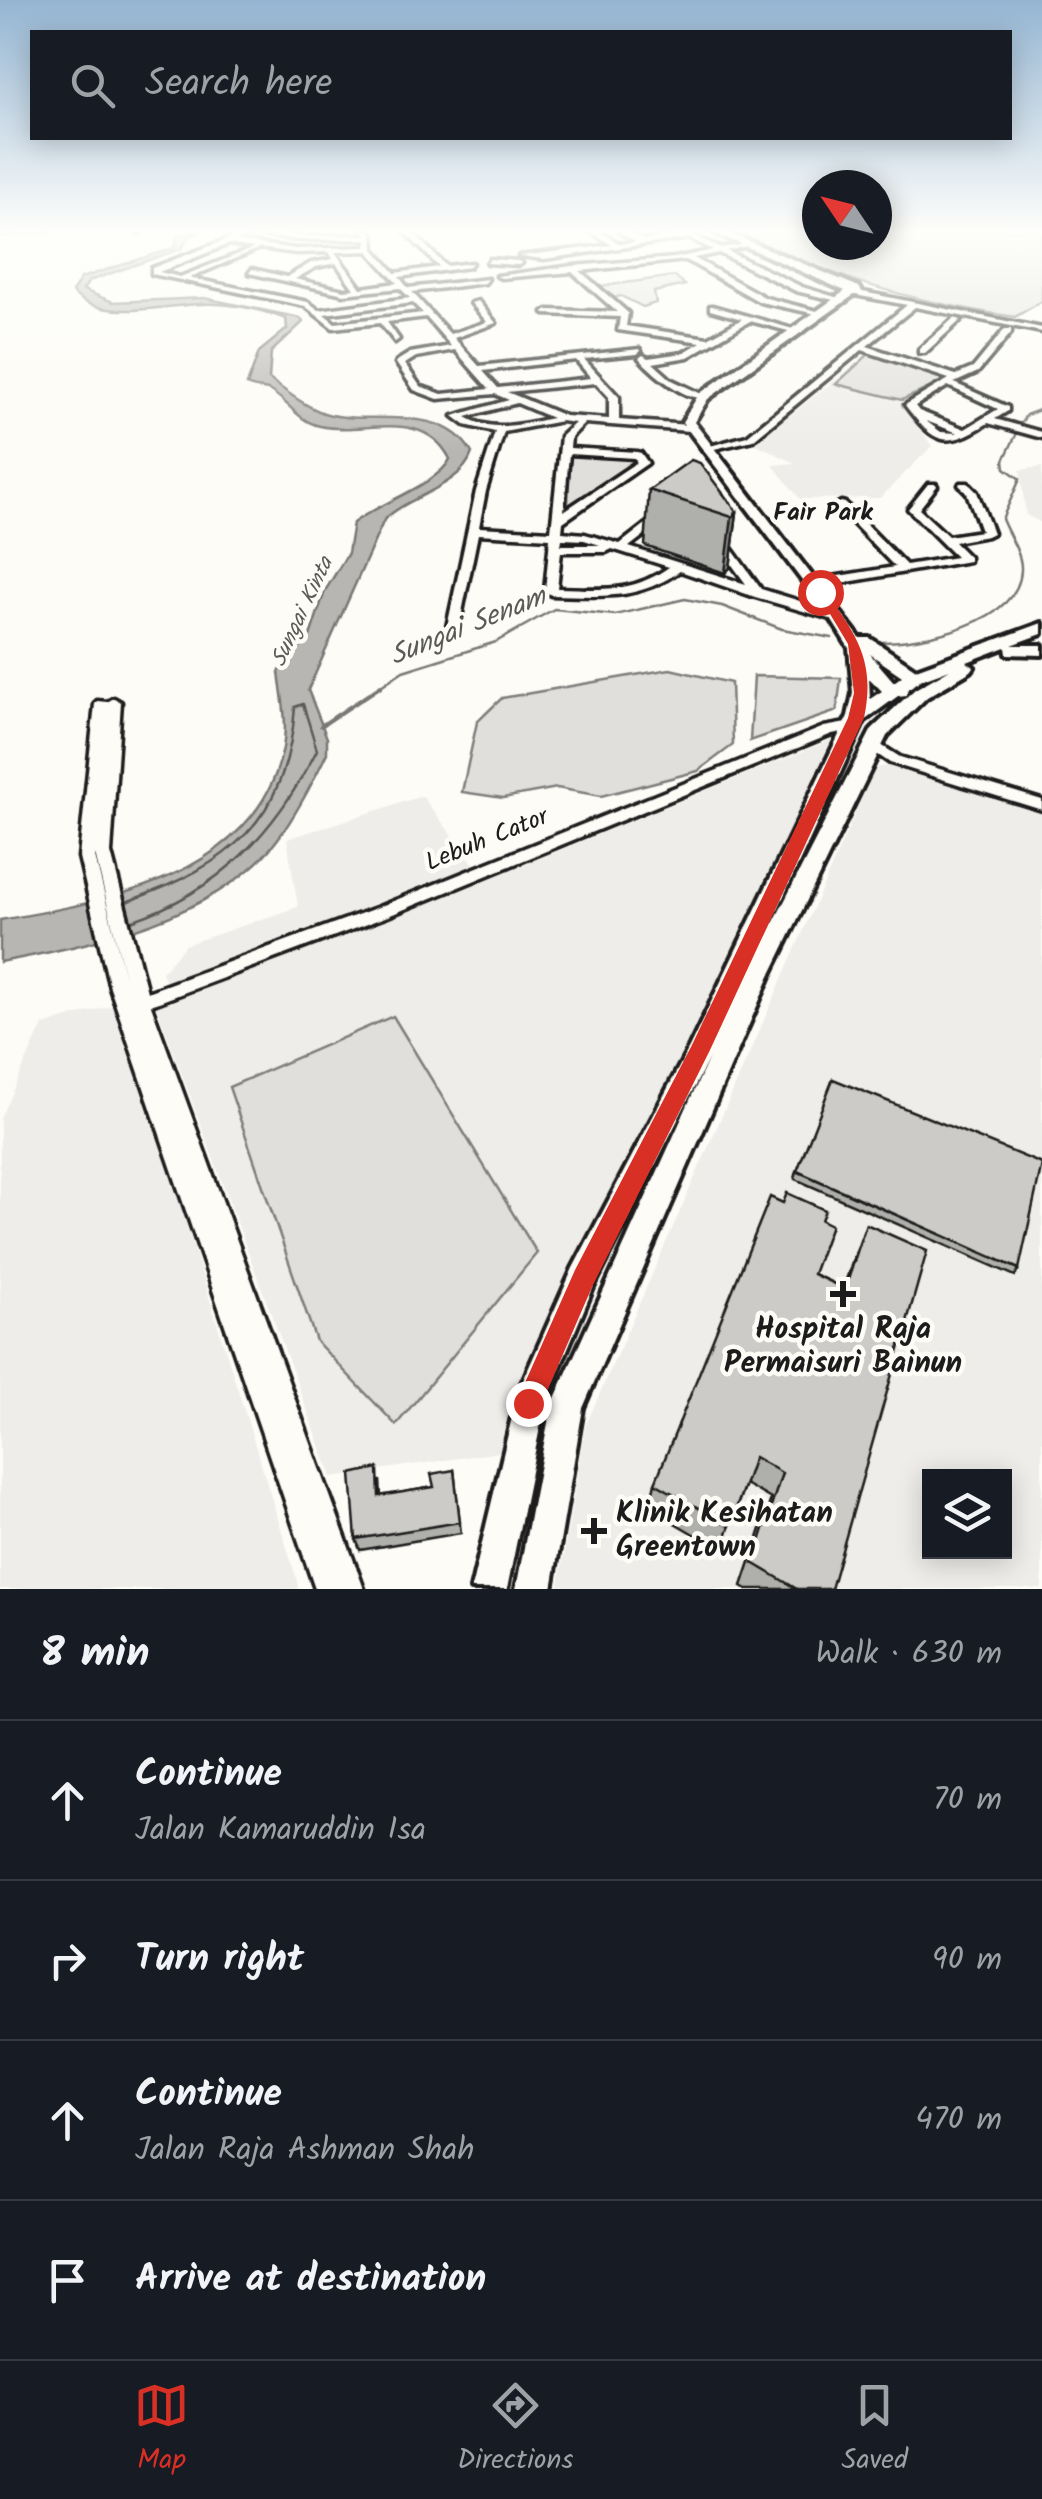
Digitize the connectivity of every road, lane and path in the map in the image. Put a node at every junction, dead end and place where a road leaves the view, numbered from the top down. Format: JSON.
{"nodes":[{"id":1,"x":305,"y":304,"type":"edge"},
{"id":2,"x":382,"y":304,"type":"edge"},
{"id":3,"x":419,"y":304,"type":"edge"},
{"id":4,"x":476,"y":304,"type":"edge"},
{"id":5,"x":612,"y":304,"type":"edge"},
{"id":6,"x":781,"y":304,"type":"edge"},
{"id":7,"x":832,"y":304,"type":"edge"},
{"id":8,"x":839,"y":304,"type":"edge"},
{"id":9,"x":904,"y":304,"type":"edge"},
{"id":10,"x":911,"y":306,"type":"junction"},
{"id":11,"x":713,"y":308,"type":"dead end"},
{"id":12,"x":319,"y":312,"type":"junction"},
{"id":13,"x":548,"y":312,"type":"dead end"},
{"id":14,"x":821,"y":313,"type":"junction"},
{"id":15,"x":427,"y":315,"type":"junction"},
{"id":16,"x":624,"y":315,"type":"junction"},
{"id":17,"x":747,"y":319,"type":"junction"},
{"id":18,"x":382,"y":320,"type":"junction"},
{"id":19,"x":661,"y":320,"type":"dead end"},
{"id":20,"x":958,"y":320,"type":"junction"},
{"id":21,"x":1005,"y":325,"type":"junction"},
{"id":22,"x":1041,"y":325,"type":"edge"},
{"id":23,"x":652,"y":331,"type":"junction"},
{"id":24,"x":796,"y":331,"type":"junction"},
{"id":25,"x":448,"y":337,"type":"junction"},
{"id":26,"x":395,"y":338,"type":"dead end"},
{"id":27,"x":1042,"y":338,"type":"edge"},
{"id":28,"x":712,"y":341,"type":"junction"},
{"id":29,"x":458,"y":347,"type":"junction"},
{"id":30,"x":860,"y":347,"type":"junction"},
{"id":31,"x":922,"y":350,"type":"dead end"},
{"id":32,"x":638,"y":352,"type":"junction"},
{"id":33,"x":578,"y":358,"type":"junction"},
{"id":34,"x":646,"y":361,"type":"junction"},
{"id":35,"x":476,"y":369,"type":"junction"},
{"id":36,"x":597,"y":380,"type":"junction"},
{"id":37,"x":953,"y":381,"type":"junction"},
{"id":38,"x":563,"y":384,"type":"junction"},
{"id":39,"x":496,"y":391,"type":"junction"},
{"id":40,"x":610,"y":393,"type":"junction"},
{"id":41,"x":514,"y":401,"type":"junction"},
{"id":42,"x":697,"y":414,"type":"junction"},
{"id":43,"x":563,"y":419,"type":"junction"},
{"id":44,"x":583,"y":420,"type":"junction"},
{"id":45,"x":988,"y":420,"type":"junction"},
{"id":46,"x":614,"y":423,"type":"junction"},
{"id":47,"x":500,"y":430,"type":"junction"},
{"id":48,"x":1042,"y":435,"type":"edge"},
{"id":49,"x":710,"y":449,"type":"junction"},
{"id":50,"x":564,"y":451,"type":"junction"},
{"id":51,"x":964,"y":485,"type":"dead end"},
{"id":52,"x":932,"y":486,"type":"dead end"},
{"id":53,"x":724,"y":497,"type":"edge"},
{"id":54,"x":746,"y":500,"type":"junction"},
{"id":55,"x":840,"y":505,"type":"dead end"},
{"id":56,"x":666,"y":514,"type":"edge"},
{"id":57,"x":707,"y":522,"type":"edge"},
{"id":58,"x":475,"y":530,"type":"junction"},
{"id":59,"x":556,"y":534,"type":"junction"},
{"id":60,"x":987,"y":534,"type":"junction"},
{"id":61,"x":948,"y":540,"type":"junction"},
{"id":62,"x":618,"y":545,"type":"junction"},
{"id":63,"x":965,"y":558,"type":"junction"},
{"id":64,"x":678,"y":566,"type":"junction"},
{"id":65,"x":904,"y":570,"type":"junction"},
{"id":66,"x":818,"y":586,"type":"junction"},
{"id":67,"x":759,"y":594,"type":"junction"},
{"id":68,"x":789,"y":604,"type":"junction"},
{"id":69,"x":838,"y":617,"type":"junction"},
{"id":70,"x":453,"y":627,"type":"dead end"},
{"id":71,"x":1042,"y":628,"type":"edge"},
{"id":72,"x":1042,"y":640,"type":"edge"},
{"id":73,"x":860,"y":643,"type":"junction"},
{"id":74,"x":1042,"y":650,"type":"edge"},
{"id":75,"x":1004,"y":652,"type":"junction"},
{"id":76,"x":901,"y":686,"type":"junction"},
{"id":77,"x":108,"y":703,"type":"dead end"},
{"id":78,"x":865,"y":731,"type":"junction"},
{"id":79,"x":1042,"y":805,"type":"edge"},
{"id":80,"x":132,"y":1004,"type":"junction"},
{"id":81,"x":328,"y":1589,"type":"edge"},
{"id":82,"x":351,"y":1589,"type":"edge"},
{"id":83,"x":489,"y":1589,"type":"edge"},
{"id":84,"x":534,"y":1589,"type":"edge"}],
"edges":[{"from":1,"to":12,"type":"street"},
{"from":2,"to":12,"type":"street"},
{"from":3,"to":15,"type":"street"},
{"from":4,"to":25,"type":"street"},
{"from":5,"to":16,"type":"street"},
{"from":6,"to":14,"type":"street"},
{"from":7,"to":14,"type":"main road"},
{"from":8,"to":42,"type":"main road"},
{"from":9,"to":10,"type":"street"},
{"from":10,"to":20,"type":"street"},
{"from":10,"to":21,"type":"street"},
{"from":10,"to":30,"type":"street"},
{"from":11,"to":17,"type":"street"},
{"from":12,"to":18,"type":"street"},
{"from":13,"to":16,"type":"street"},
{"from":14,"to":24,"type":"main road"},
{"from":15,"to":18,"type":"street"},
{"from":15,"to":25,"type":"street"},
{"from":16,"to":23,"type":"street"},
{"from":17,"to":24,"type":"street"},
{"from":17,"to":28,"type":"street"},
{"from":18,"to":26,"type":"street"},
{"from":19,"to":23,"type":"street"},
{"from":20,"to":21,"type":"street"},
{"from":20,"to":31,"type":"street"},
{"from":21,"to":22,"type":"street"},
{"from":21,"to":27,"type":"street"},
{"from":21,"to":37,"type":"street"},
{"from":23,"to":28,"type":"street"},
{"from":23,"to":32,"type":"street"},
{"from":24,"to":42,"type":"main road"},
{"from":25,"to":29,"type":"street"},
{"from":28,"to":34,"type":"street"},
{"from":29,"to":35,"type":"street"},
{"from":29,"to":39,"type":"street"},
{"from":30,"to":37,"type":"street"},
{"from":30,"to":49,"type":"street"},
{"from":32,"to":33,"type":"street"},
{"from":32,"to":34,"type":"street"},
{"from":33,"to":35,"type":"street"},
{"from":33,"to":36,"type":"street"},
{"from":34,"to":42,"type":"street"},
{"from":35,"to":39,"type":"street"},
{"from":36,"to":38,"type":"street"},
{"from":36,"to":40,"type":"street"},
{"from":37,"to":45,"type":"street"},
{"from":37,"to":45,"type":"street"},
{"from":38,"to":39,"type":"street"},
{"from":38,"to":40,"type":"street"},
{"from":39,"to":41,"type":"street"},
{"from":40,"to":46,"type":"street"},
{"from":41,"to":43,"type":"street"},
{"from":41,"to":47,"type":"street"},
{"from":42,"to":46,"type":"street"},
{"from":42,"to":49,"type":"main road"},
{"from":43,"to":44,"type":"street"},
{"from":43,"to":47,"type":"street"},
{"from":44,"to":46,"type":"street"},
{"from":44,"to":50,"type":"street"},
{"from":45,"to":48,"type":"street"},
{"from":47,"to":58,"type":"street"},
{"from":49,"to":54,"type":"main road"},
{"from":49,"to":66,"type":"main road"},
{"from":50,"to":59,"type":"street"},
{"from":50,"to":59,"type":"street"},
{"from":51,"to":60,"type":"street"},
{"from":52,"to":61,"type":"street"},
{"from":53,"to":54,"type":"street"},
{"from":54,"to":66,"type":"main road"},
{"from":55,"to":65,"type":"street"},
{"from":56,"to":62,"type":"street"},
{"from":57,"to":67,"type":"street"},
{"from":58,"to":59,"type":"street"},
{"from":58,"to":70,"type":"street"},
{"from":59,"to":62,"type":"street"},
{"from":59,"to":64,"type":"street"},
{"from":60,"to":61,"type":"street"},
{"from":60,"to":63,"type":"street"},
{"from":61,"to":63,"type":"street"},
{"from":62,"to":64,"type":"street"},
{"from":63,"to":65,"type":"street"},
{"from":64,"to":67,"type":"street"},
{"from":65,"to":66,"type":"street"},
{"from":66,"to":68,"type":"street"},
{"from":66,"to":69,"type":"main road"},
{"from":66,"to":73,"type":"main road"},
{"from":67,"to":68,"type":"street"},
{"from":68,"to":69,"type":"street"},
{"from":69,"to":73,"type":"main road"},
{"from":71,"to":76,"type":"main road"},
{"from":72,"to":75,"type":"main road"},
{"from":73,"to":76,"type":"main road"},
{"from":73,"to":78,"type":"main road"},
{"from":74,"to":75,"type":"main road"},
{"from":75,"to":76,"type":"main road"},
{"from":75,"to":78,"type":"main road"},
{"from":76,"to":78,"type":"main road"},
{"from":77,"to":80,"type":"street"},
{"from":78,"to":79,"type":"street"},
{"from":78,"to":80,"type":"street","name":"Lebuh Cator"},
{"from":78,"to":83,"type":"main road"},
{"from":78,"to":84,"type":"main road"},
{"from":80,"to":81,"type":"street"},
{"from":80,"to":82,"type":"street"}]}
